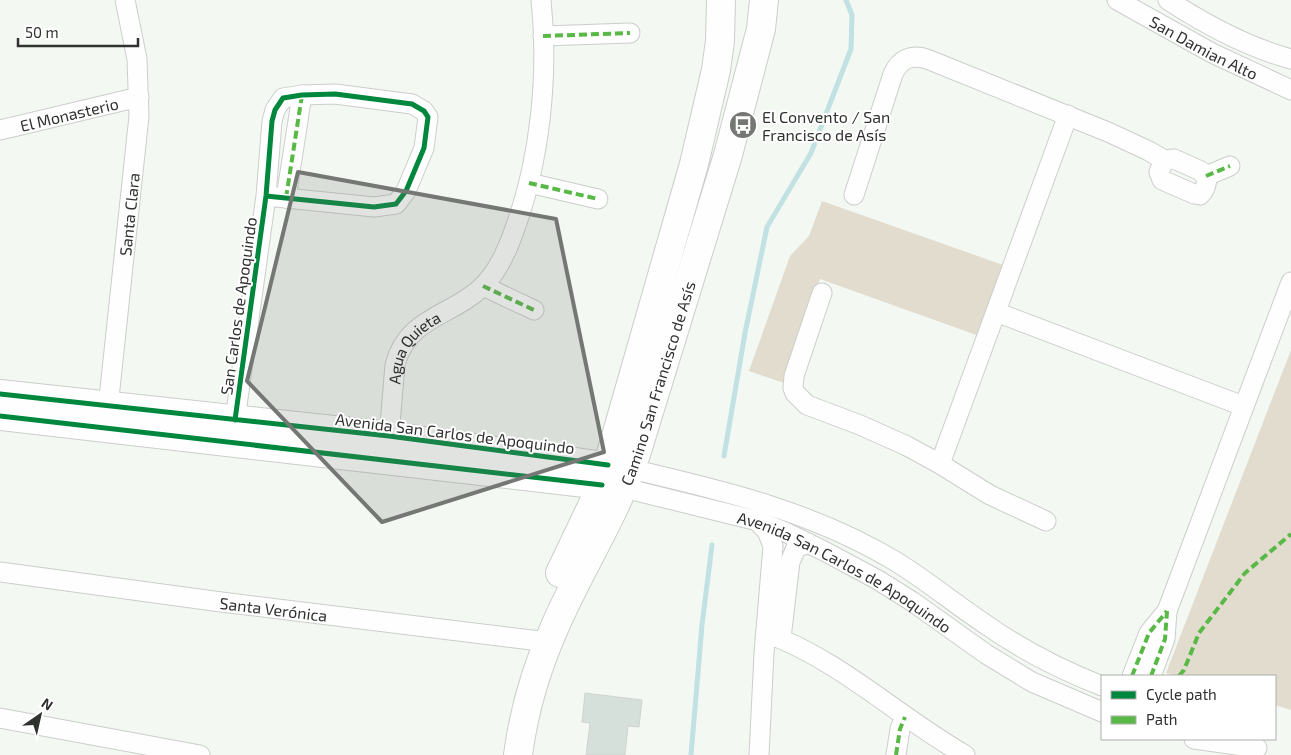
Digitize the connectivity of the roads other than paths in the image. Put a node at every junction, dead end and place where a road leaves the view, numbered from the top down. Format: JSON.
{"nodes":[{"id":1,"x":125,"y":0,"type":"edge"},
{"id":2,"x":541,"y":0,"type":"edge"},
{"id":3,"x":1117,"y":0,"type":"edge"},
{"id":4,"x":1168,"y":0,"type":"edge"},
{"id":5,"x":764,"y":2,"type":"edge"},
{"id":6,"x":722,"y":3,"type":"edge"},
{"id":7,"x":630,"y":34,"type":"dead end"},
{"id":8,"x":544,"y":36,"type":"junction"},
{"id":9,"x":1291,"y":60,"type":"edge"},
{"id":10,"x":1291,"y":90,"type":"edge"},
{"id":11,"x":302,"y":95,"type":"junction"},
{"id":12,"x":139,"y":97,"type":"junction"},
{"id":13,"x":1068,"y":115,"type":"junction"},
{"id":14,"x":0,"y":130,"type":"edge"},
{"id":15,"x":1164,"y":160,"type":"junction"},
{"id":16,"x":1230,"y":166,"type":"dead end"},
{"id":17,"x":1206,"y":176,"type":"junction"},
{"id":18,"x":529,"y":183,"type":"junction"},
{"id":19,"x":854,"y":195,"type":"dead end"},
{"id":20,"x":266,"y":196,"type":"junction"},
{"id":21,"x":286,"y":198,"type":"junction"},
{"id":22,"x":598,"y":198,"type":"dead end"},
{"id":23,"x":684,"y":198,"type":"junction"},
{"id":24,"x":713,"y":203,"type":"junction"},
{"id":25,"x":1291,"y":282,"type":"edge"},
{"id":26,"x":483,"y":286,"type":"junction"},
{"id":27,"x":822,"y":293,"type":"dead end"},
{"id":28,"x":534,"y":310,"type":"dead end"},
{"id":29,"x":996,"y":312,"type":"junction"},
{"id":30,"x":0,"y":394,"type":"edge"},
{"id":31,"x":1243,"y":406,"type":"junction"},
{"id":32,"x":0,"y":416,"type":"edge"},
{"id":33,"x":107,"y":417,"type":"junction"},
{"id":34,"x":235,"y":420,"type":"junction"},
{"id":35,"x":389,"y":436,"type":"junction"},
{"id":36,"x":940,"y":464,"type":"junction"},
{"id":37,"x":616,"y":477,"type":"junction"},
{"id":38,"x":1046,"y":521,"type":"dead end"},
{"id":39,"x":758,"y":522,"type":"junction"},
{"id":40,"x":808,"y":544,"type":"junction"},
{"id":41,"x":0,"y":572,"type":"edge"},
{"id":42,"x":1167,"y":611,"type":"junction"},
{"id":43,"x":773,"y":636,"type":"junction"},
{"id":44,"x":539,"y":640,"type":"junction"},
{"id":45,"x":1132,"y":675,"type":"edge"},
{"id":46,"x":1151,"y":675,"type":"edge"},
{"id":47,"x":1101,"y":686,"type":"edge"},
{"id":48,"x":1101,"y":712,"type":"edge"},
{"id":49,"x":905,"y":717,"type":"junction"},
{"id":50,"x":0,"y":718,"type":"edge"},
{"id":51,"x":1201,"y":740,"type":"edge"},
{"id":52,"x":1257,"y":748,"type":"dead end"},
{"id":53,"x":200,"y":755,"type":"edge"},
{"id":54,"x":503,"y":755,"type":"edge"},
{"id":55,"x":518,"y":755,"type":"edge"},
{"id":56,"x":760,"y":755,"type":"edge"},
{"id":57,"x":896,"y":755,"type":"edge"},
{"id":58,"x":965,"y":755,"type":"edge"}],
"edges":[{"from":1,"to":12,"type":"street","name":"Santa Clara"},
{"from":2,"to":8,"type":"street","name":"Agua Quieta"},
{"from":3,"to":10,"type":"street","name":"San Damian Alto"},
{"from":4,"to":9,"type":"street","name":"San Damian Alto"},
{"from":5,"to":6,"type":"main road"},
{"from":5,"to":24,"type":"main road","name":"Camino San Francisco de Asís"},
{"from":6,"to":23,"type":"main road","name":"Camino San Francisco de Asís"},
{"from":7,"to":8,"type":"street"},
{"from":8,"to":18,"type":"street","name":"Agua Quieta"},
{"from":11,"to":20,"type":"street","name":"San Carlos de Apoquindo"},
{"from":11,"to":21,"type":"street"},
{"from":11,"to":21,"type":"street","name":"San Carlos de Apoquindo"},
{"from":12,"to":14,"type":"street","name":"El Monasterio"},
{"from":12,"to":33,"type":"street","name":"Santa Clara"},
{"from":13,"to":15,"type":"street"},
{"from":13,"to":19,"type":"street"},
{"from":13,"to":29,"type":"street"},
{"from":15,"to":17,"type":"street"},
{"from":15,"to":17,"type":"street"},
{"from":16,"to":17,"type":"street"},
{"from":18,"to":22,"type":"street"},
{"from":18,"to":26,"type":"street","name":"Agua Quieta"},
{"from":20,"to":21,"type":"street","name":"San Carlos de Apoquindo"},
{"from":20,"to":34,"type":"street","name":"San Carlos de Apoquindo"},
{"from":23,"to":24,"type":"main road"},
{"from":23,"to":37,"type":"main road","name":"Camino San Francisco de Asís"},
{"from":24,"to":37,"type":"main road","name":"Camino San Francisco de Asís"},
{"from":25,"to":31,"type":"street"},
{"from":26,"to":28,"type":"street"},
{"from":26,"to":35,"type":"street","name":"Agua Quieta"},
{"from":27,"to":36,"type":"street"},
{"from":29,"to":31,"type":"street"},
{"from":29,"to":36,"type":"street"},
{"from":30,"to":33,"type":"main road","name":"Avenida San Carlos de Apoquindo"},
{"from":31,"to":42,"type":"street"},
{"from":32,"to":33,"type":"main road","name":"Avenida San Carlos de Apoquindo"},
{"from":33,"to":34,"type":"main road","name":"Avenida San Carlos de Apoquindo"},
{"from":33,"to":37,"type":"main road","name":"Avenida San Carlos de Apoquindo"},
{"from":34,"to":35,"type":"main road","name":"Avenida San Carlos de Apoquindo"},
{"from":35,"to":37,"type":"main road","name":"Avenida San Carlos de Apoquindo"},
{"from":36,"to":38,"type":"street"},
{"from":37,"to":39,"type":"street","name":"Avenida San Carlos de Apoquindo"},
{"from":37,"to":44,"type":"main road","name":"Camino San Francisco de Asís"},
{"from":37,"to":47,"type":"street","name":"Avenida San Carlos de Apoquindo"},
{"from":39,"to":40,"type":"street","name":"Avenida San Carlos de Apoquindo"},
{"from":39,"to":43,"type":"street"},
{"from":40,"to":43,"type":"street"},
{"from":40,"to":48,"type":"street","name":"Avenida San Carlos de Apoquindo"},
{"from":41,"to":44,"type":"street","name":"Santa Verónica"},
{"from":42,"to":45,"type":"street"},
{"from":42,"to":46,"type":"street"},
{"from":43,"to":49,"type":"street"},
{"from":43,"to":56,"type":"street"},
{"from":44,"to":54,"type":"main road","name":"Camino San Francisco de Asís"},
{"from":44,"to":55,"type":"main road","name":"Camino San Francisco de Asís"},
{"from":49,"to":57,"type":"street"},
{"from":49,"to":58,"type":"street"},
{"from":50,"to":53,"type":"street"},
{"from":51,"to":52,"type":"street"}]}
